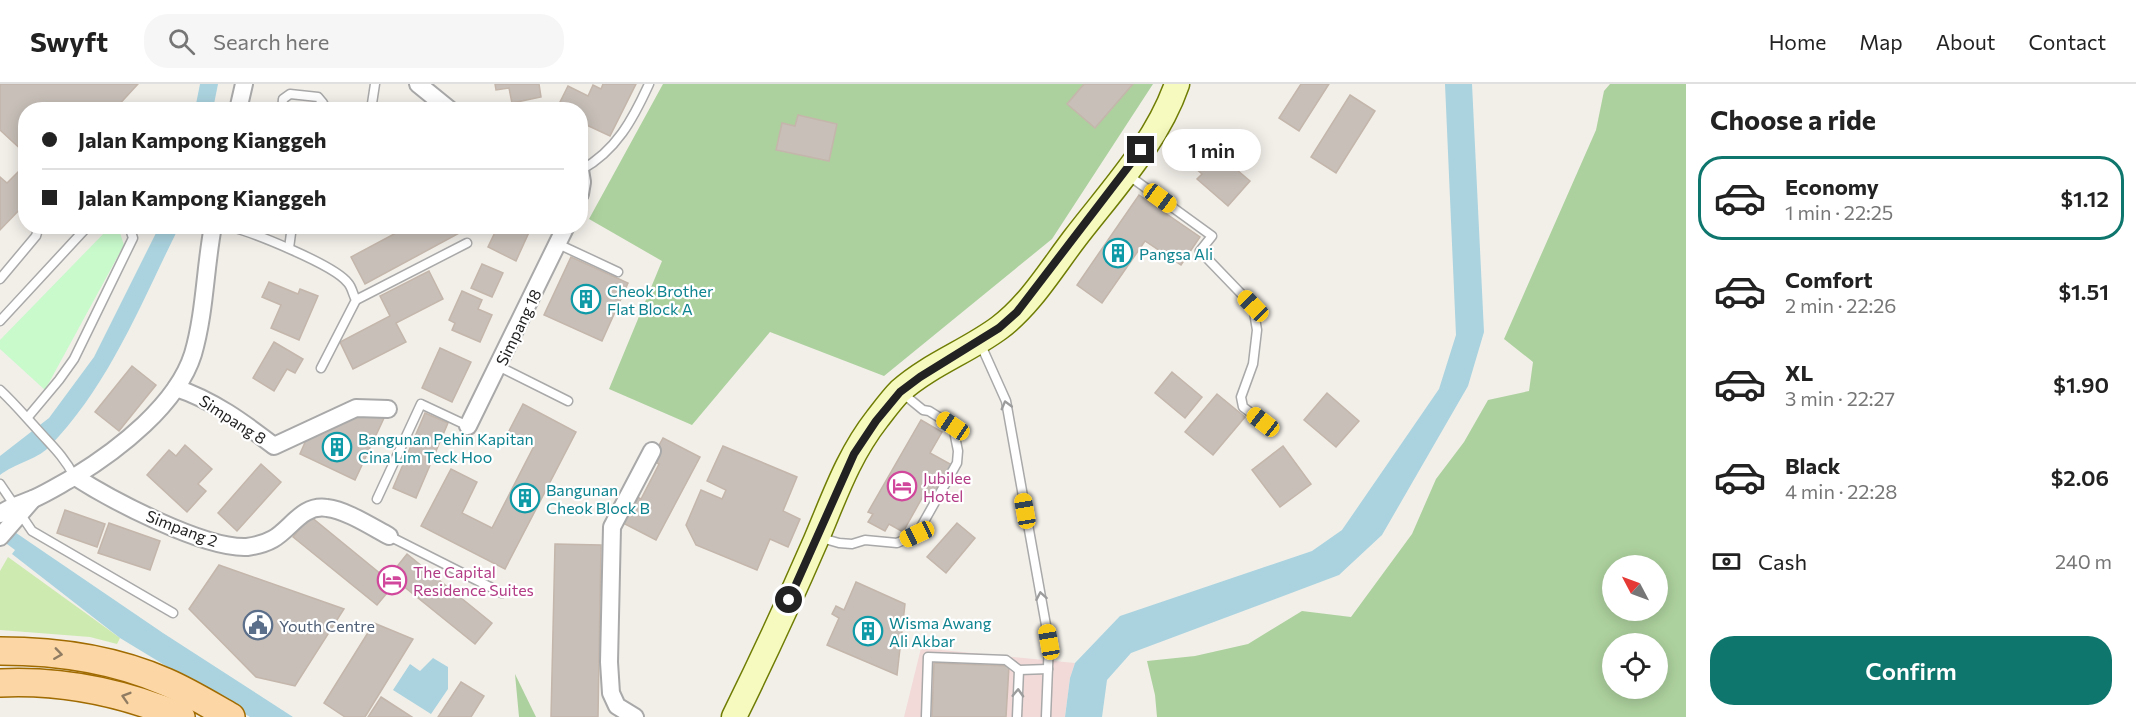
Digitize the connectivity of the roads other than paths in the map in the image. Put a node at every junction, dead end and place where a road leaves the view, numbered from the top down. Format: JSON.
{"nodes":[{"id":1,"x":244,"y":84,"type":"edge"},
{"id":2,"x":375,"y":84,"type":"edge"},
{"id":3,"x":418,"y":84,"type":"edge"},
{"id":4,"x":649,"y":84,"type":"edge"},
{"id":5,"x":1177,"y":84,"type":"edge"},
{"id":6,"x":240,"y":102,"type":"edge"},
{"id":7,"x":283,"y":102,"type":"edge"},
{"id":8,"x":322,"y":102,"type":"edge"},
{"id":9,"x":372,"y":102,"type":"edge"},
{"id":10,"x":440,"y":102,"type":"edge"},
{"id":11,"x":588,"y":165,"type":"edge"},
{"id":12,"x":1125,"y":173,"type":"junction"},
{"id":13,"x":37,"y":234,"type":"edge"},
{"id":14,"x":81,"y":234,"type":"edge"},
{"id":15,"x":132,"y":234,"type":"edge"},
{"id":16,"x":212,"y":234,"type":"edge"},
{"id":17,"x":261,"y":234,"type":"edge"},
{"id":18,"x":291,"y":234,"type":"edge"},
{"id":19,"x":562,"y":234,"type":"edge"},
{"id":20,"x":467,"y":243,"type":"dead end"},
{"id":21,"x":558,"y":244,"type":"junction"},
{"id":22,"x":289,"y":248,"type":"junction"},
{"id":23,"x":618,"y":272,"type":"dead end"},
{"id":24,"x":0,"y":279,"type":"edge"},
{"id":25,"x":356,"y":300,"type":"junction"},
{"id":26,"x":0,"y":321,"type":"edge"},
{"id":27,"x":979,"y":340,"type":"junction"},
{"id":28,"x":498,"y":366,"type":"junction"},
{"id":29,"x":321,"y":368,"type":"dead end"},
{"id":30,"x":177,"y":388,"type":"junction"},
{"id":31,"x":0,"y":390,"type":"edge"},
{"id":32,"x":900,"y":392,"type":"junction"},
{"id":33,"x":568,"y":401,"type":"dead end"},
{"id":34,"x":388,"y":409,"type":"dead end"},
{"id":35,"x":28,"y":417,"type":"junction"},
{"id":36,"x":1263,"y":422,"type":"dead end"},
{"id":37,"x":468,"y":426,"type":"joint"},
{"id":38,"x":652,"y":451,"type":"dead end"},
{"id":39,"x":74,"y":476,"type":"junction"},
{"id":40,"x":0,"y":484,"type":"edge"},
{"id":41,"x":377,"y":499,"type":"dead end"},
{"id":42,"x":9,"y":519,"type":"edge"},
{"id":43,"x":389,"y":536,"type":"joint"},
{"id":44,"x":818,"y":537,"type":"junction"},
{"id":45,"x":502,"y":593,"type":"dead end"},
{"id":46,"x":173,"y":613,"type":"dead end"},
{"id":47,"x":0,"y":651,"type":"edge"},
{"id":48,"x":1048,"y":669,"type":"junction"},
{"id":49,"x":1019,"y":670,"type":"junction"},
{"id":50,"x":0,"y":683,"type":"edge"},
{"id":51,"x":181,"y":717,"type":"edge"},
{"id":52,"x":231,"y":717,"type":"edge"},
{"id":53,"x":635,"y":717,"type":"edge"},
{"id":54,"x":734,"y":717,"type":"edge"},
{"id":55,"x":926,"y":717,"type":"edge"},
{"id":56,"x":1017,"y":717,"type":"edge"},
{"id":57,"x":1046,"y":717,"type":"edge"}],
"edges":[{"from":1,"to":6,"type":"street"},
{"from":2,"to":9,"type":"lane"},
{"from":3,"to":10,"type":"street"},
{"from":4,"to":11,"type":"lane"},
{"from":5,"to":12,"type":"main road"},
{"from":7,"to":8,"type":"lane"},
{"from":12,"to":27,"type":"main road"},
{"from":12,"to":36,"type":"lane"},
{"from":13,"to":24,"type":"lane"},
{"from":14,"to":26,"type":"lane"},
{"from":15,"to":35,"type":"lane"},
{"from":16,"to":30,"type":"street"},
{"from":17,"to":22,"type":"lane"},
{"from":18,"to":22,"type":"lane"},
{"from":19,"to":21,"type":"street","name":"Simpang 18"},
{"from":20,"to":25,"type":"lane"},
{"from":21,"to":23,"type":"lane"},
{"from":21,"to":28,"type":"street","name":"Simpang 18"},
{"from":22,"to":25,"type":"lane"},
{"from":25,"to":29,"type":"lane"},
{"from":27,"to":32,"type":"main road"},
{"from":48,"to":27,"type":"lane","one_way":true},
{"from":28,"to":33,"type":"lane"},
{"from":28,"to":37,"type":"street","name":"Simpang 18"},
{"from":30,"to":34,"type":"street","name":"Simpang 8"},
{"from":30,"to":39,"type":"street"},
{"from":31,"to":35,"type":"lane"},
{"from":32,"to":44,"type":"main road"},
{"from":32,"to":44,"type":"lane"},
{"from":35,"to":39,"type":"lane"},
{"from":37,"to":41,"type":"lane"},
{"from":38,"to":53,"type":"street"},
{"from":39,"to":42,"type":"street"},
{"from":39,"to":43,"type":"street","name":"Simpang 2"},
{"from":40,"to":42,"type":"lane"},
{"from":42,"to":46,"type":"lane"},
{"from":43,"to":45,"type":"lane"},
{"from":44,"to":54,"type":"main road"},
{"from":47,"to":52,"type":"main road","one_way":true},
{"from":48,"to":49,"type":"lane"},
{"from":48,"to":57,"type":"lane"},
{"from":49,"to":55,"type":"lane"},
{"from":56,"to":49,"type":"lane","one_way":true},
{"from":51,"to":50,"type":"main road","one_way":true}]}
